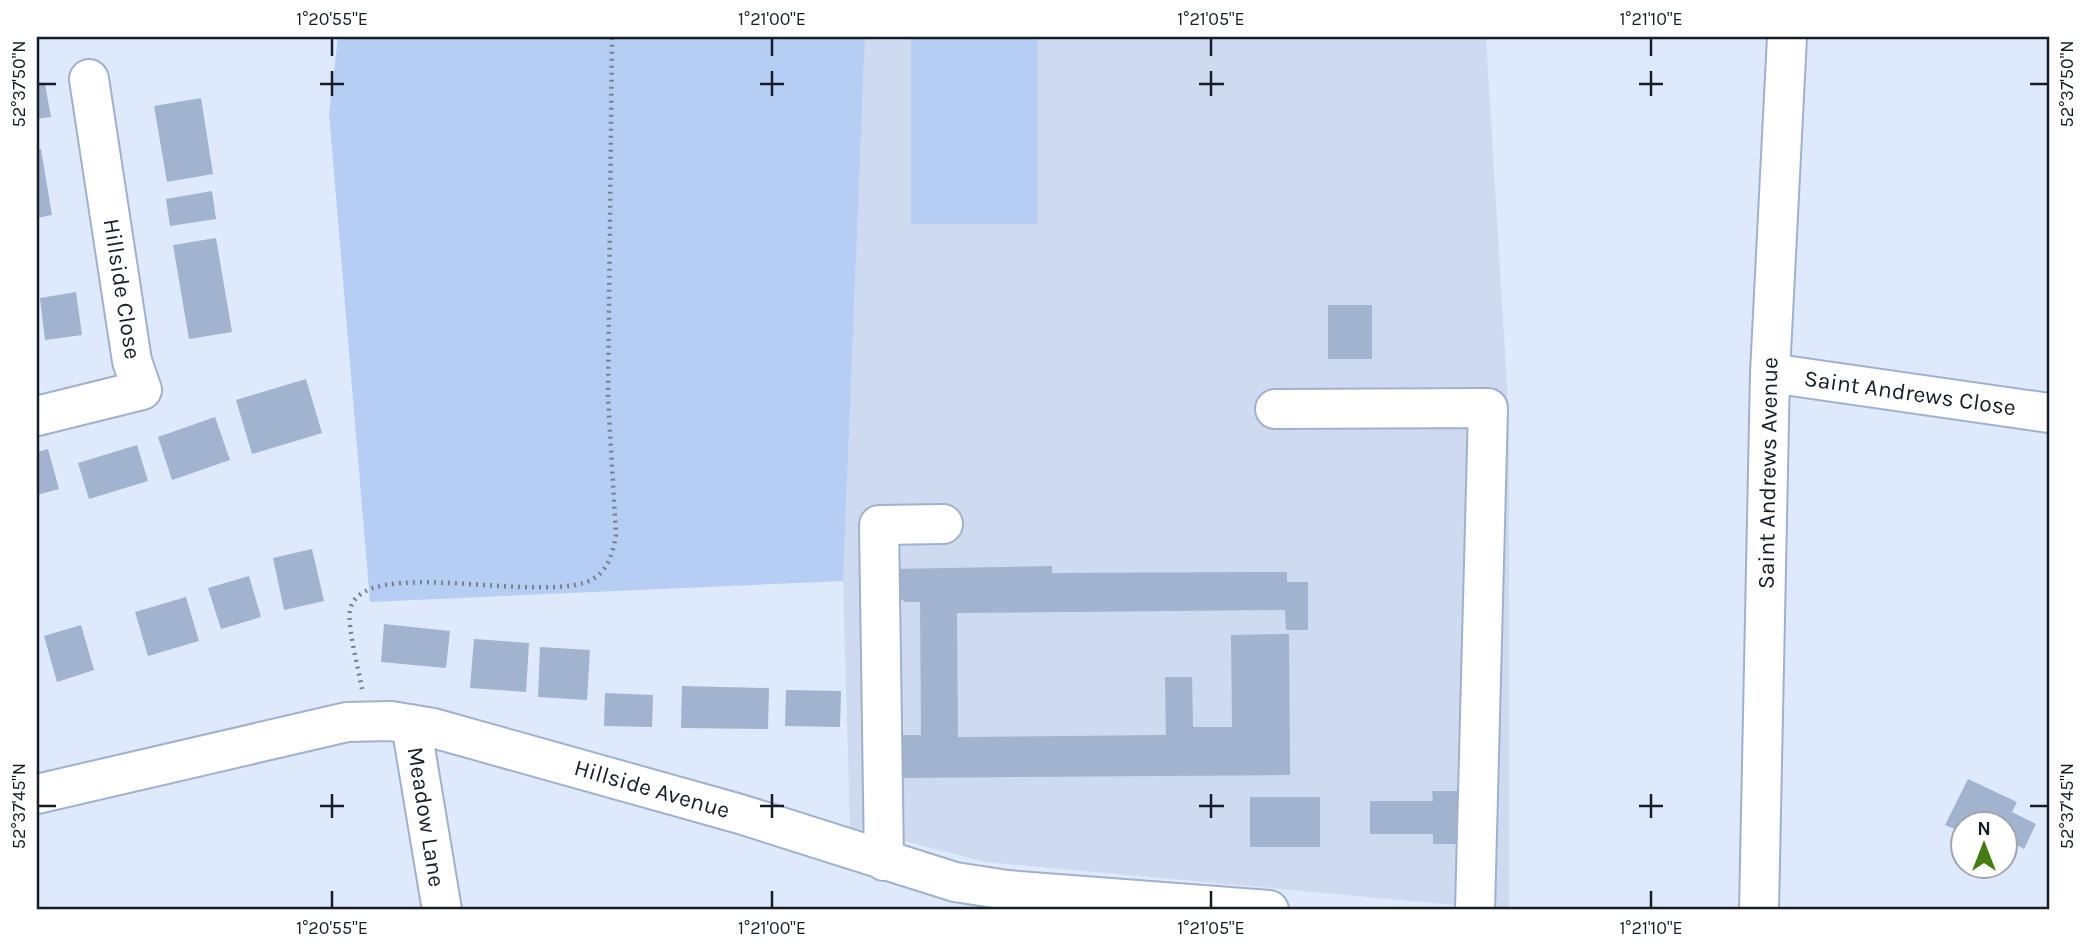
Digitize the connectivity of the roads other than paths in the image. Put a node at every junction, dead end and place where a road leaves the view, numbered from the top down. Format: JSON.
{"nodes":[{"id":1,"x":1787,"y":37,"type":"edge"},
{"id":2,"x":89,"y":79,"type":"dead end"},
{"id":3,"x":1770,"y":373,"type":"junction"},
{"id":4,"x":1275,"y":410,"type":"dead end"},
{"id":5,"x":2049,"y":413,"type":"edge"},
{"id":6,"x":37,"y":416,"type":"edge"},
{"id":7,"x":943,"y":524,"type":"dead end"},
{"id":8,"x":411,"y":724,"type":"junction"},
{"id":9,"x":37,"y":794,"type":"edge"},
{"id":10,"x":884,"y":861,"type":"junction"},
{"id":11,"x":950,"y":896,"type":"edge"},
{"id":12,"x":442,"y":910,"type":"edge"},
{"id":13,"x":1269,"y":910,"type":"edge"},
{"id":14,"x":1475,"y":910,"type":"edge"},
{"id":15,"x":1759,"y":910,"type":"edge"}],
"edges":[{"from":1,"to":3,"type":"street","name":"Saint Andrews Avenue"},
{"from":2,"to":6,"type":"street","name":"Hillside Close"},
{"from":3,"to":5,"type":"street","name":"Saint Andrews Close"},
{"from":3,"to":15,"type":"street","name":"Saint Andrews Avenue"},
{"from":4,"to":14,"type":"street"},
{"from":7,"to":10,"type":"street"},
{"from":8,"to":9,"type":"street","name":"Hillside Avenue"},
{"from":8,"to":10,"type":"street","name":"Hillside Avenue"},
{"from":8,"to":12,"type":"street","name":"Meadow Lane"},
{"from":10,"to":11,"type":"street","name":"Hillside Avenue"},
{"from":11,"to":13,"type":"street","name":"Hillside Avenue"}]}
